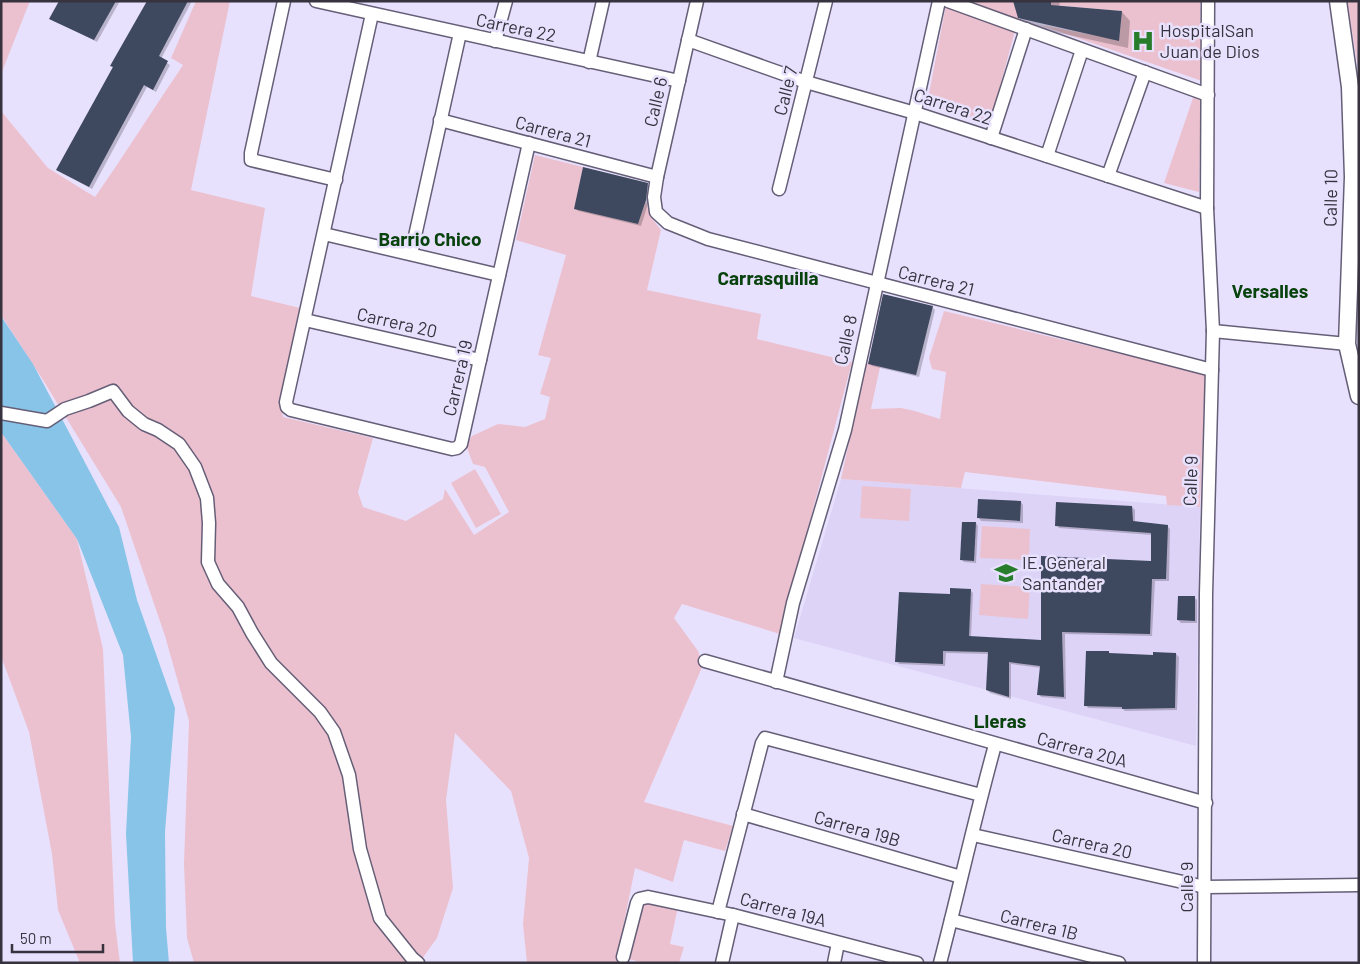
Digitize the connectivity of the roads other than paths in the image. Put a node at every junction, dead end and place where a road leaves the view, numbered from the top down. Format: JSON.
{"nodes":[{"id":1,"x":284,"y":1,"type":"edge"},
{"id":2,"x":506,"y":1,"type":"edge"},
{"id":3,"x":603,"y":1,"type":"edge"},
{"id":4,"x":697,"y":1,"type":"edge"},
{"id":5,"x":826,"y":1,"type":"edge"},
{"id":6,"x":939,"y":1,"type":"edge"},
{"id":7,"x":948,"y":1,"type":"edge"},
{"id":8,"x":1208,"y":1,"type":"edge"},
{"id":9,"x":1338,"y":1,"type":"edge"},
{"id":10,"x":317,"y":2,"type":"edge"},
{"id":11,"x":372,"y":14,"type":"junction"},
{"id":12,"x":1026,"y":29,"type":"junction"},
{"id":13,"x":460,"y":33,"type":"junction"},
{"id":14,"x":688,"y":40,"type":"junction"},
{"id":15,"x":495,"y":41,"type":"junction"},
{"id":16,"x":1082,"y":50,"type":"junction"},
{"id":17,"x":589,"y":62,"type":"junction"},
{"id":18,"x":1145,"y":72,"type":"junction"},
{"id":19,"x":679,"y":81,"type":"junction"},
{"id":20,"x":806,"y":82,"type":"junction"},
{"id":21,"x":1208,"y":95,"type":"junction"},
{"id":22,"x":915,"y":113,"type":"junction"},
{"id":23,"x":440,"y":120,"type":"junction"},
{"id":24,"x":991,"y":138,"type":"junction"},
{"id":25,"x":529,"y":144,"type":"junction"},
{"id":26,"x":1047,"y":156,"type":"junction"},
{"id":27,"x":1108,"y":176,"type":"junction"},
{"id":28,"x":657,"y":177,"type":"junction"},
{"id":29,"x":336,"y":180,"type":"junction"},
{"id":30,"x":779,"y":189,"type":"dead end"},
{"id":31,"x":1207,"y":208,"type":"junction"},
{"id":32,"x":656,"y":212,"type":"joint"},
{"id":33,"x":324,"y":234,"type":"junction"},
{"id":34,"x":411,"y":254,"type":"junction"},
{"id":35,"x":499,"y":275,"type":"junction"},
{"id":36,"x":876,"y":284,"type":"junction"},
{"id":37,"x":305,"y":320,"type":"junction"},
{"id":38,"x":1213,"y":331,"type":"junction"},
{"id":39,"x":1347,"y":344,"type":"junction"},
{"id":40,"x":480,"y":360,"type":"junction"},
{"id":41,"x":1212,"y":370,"type":"junction"},
{"id":42,"x":1359,"y":396,"type":"edge"},
{"id":43,"x":1,"y":413,"type":"edge"},
{"id":44,"x":705,"y":662,"type":"dead end"},
{"id":45,"x":776,"y":682,"type":"junction"},
{"id":46,"x":995,"y":745,"type":"junction"},
{"id":47,"x":981,"y":795,"type":"junction"},
{"id":48,"x":1206,"y":803,"type":"junction"},
{"id":49,"x":743,"y":814,"type":"junction"},
{"id":50,"x":972,"y":835,"type":"junction"},
{"id":51,"x":961,"y":877,"type":"junction"},
{"id":52,"x":1359,"y":885,"type":"edge"},
{"id":53,"x":1205,"y":887,"type":"junction"},
{"id":54,"x":718,"y":912,"type":"junction"},
{"id":55,"x":733,"y":915,"type":"junction"},
{"id":56,"x":951,"y":920,"type":"junction"},
{"id":57,"x":838,"y":943,"type":"junction"},
{"id":58,"x":623,"y":956,"type":"dead end"},
{"id":59,"x":418,"y":963,"type":"edge"},
{"id":60,"x":722,"y":963,"type":"edge"},
{"id":61,"x":834,"y":963,"type":"edge"},
{"id":62,"x":917,"y":963,"type":"edge"},
{"id":63,"x":940,"y":963,"type":"edge"},
{"id":64,"x":1119,"y":963,"type":"edge"},
{"id":65,"x":1204,"y":963,"type":"edge"}],
"edges":[{"from":1,"to":29,"type":"street"},
{"from":2,"to":15,"type":"street"},
{"from":3,"to":17,"type":"street"},
{"from":4,"to":14,"type":"street","name":"Calle 6"},
{"from":5,"to":20,"type":"street","name":"Calle 7"},
{"from":6,"to":22,"type":"street","name":"Calle 8"},
{"from":7,"to":12,"type":"street"},
{"from":8,"to":21,"type":"street","name":"Calle 9"},
{"from":9,"to":39,"type":"street","name":"Calle 10"},
{"from":10,"to":11,"type":"street","name":"Carrera 22"},
{"from":11,"to":13,"type":"street","name":"Carrera 22"},
{"from":11,"to":29,"type":"street"},
{"from":12,"to":16,"type":"street"},
{"from":12,"to":24,"type":"street"},
{"from":13,"to":15,"type":"street","name":"Carrera 22"},
{"from":13,"to":23,"type":"street"},
{"from":14,"to":19,"type":"street","name":"Calle 6"},
{"from":14,"to":20,"type":"street","name":"Carrera 22"},
{"from":15,"to":17,"type":"street","name":"Carrera 22"},
{"from":16,"to":18,"type":"street"},
{"from":16,"to":26,"type":"street"},
{"from":17,"to":19,"type":"street","name":"Carrera 22"},
{"from":18,"to":21,"type":"street"},
{"from":18,"to":27,"type":"street"},
{"from":19,"to":28,"type":"street","name":"Calle 6"},
{"from":20,"to":22,"type":"street","name":"Carrera 22"},
{"from":20,"to":30,"type":"street","name":"Calle 7"},
{"from":21,"to":31,"type":"street","name":"Calle 9"},
{"from":22,"to":24,"type":"street","name":"Carrera 22"},
{"from":22,"to":36,"type":"street","name":"Calle 8"},
{"from":23,"to":25,"type":"street","name":"Carrera 21"},
{"from":23,"to":34,"type":"street"},
{"from":24,"to":26,"type":"street","name":"Carrera 22"},
{"from":25,"to":28,"type":"street","name":"Carrera 21"},
{"from":25,"to":35,"type":"street","name":"Carrera 19"},
{"from":26,"to":27,"type":"street","name":"Carrera 22"},
{"from":27,"to":31,"type":"street","name":"Carrera 22"},
{"from":28,"to":32,"type":"street","name":"Calle 6"},
{"from":29,"to":33,"type":"street"},
{"from":31,"to":38,"type":"street","name":"Calle 9"},
{"from":32,"to":36,"type":"street","name":"Carrera 21"},
{"from":33,"to":34,"type":"street"},
{"from":33,"to":37,"type":"street"},
{"from":34,"to":35,"type":"street"},
{"from":35,"to":40,"type":"street","name":"Carrera 19"},
{"from":36,"to":41,"type":"street","name":"Carrera 21"},
{"from":36,"to":45,"type":"street","name":"Calle 8"},
{"from":37,"to":40,"type":"street","name":"Carrera 20"},
{"from":37,"to":40,"type":"street","name":"Carrera 19"},
{"from":38,"to":39,"type":"street"},
{"from":38,"to":41,"type":"street","name":"Calle 9"},
{"from":39,"to":42,"type":"street","name":"Calle 10"},
{"from":41,"to":48,"type":"street","name":"Calle 9"},
{"from":43,"to":59,"type":"street"},
{"from":44,"to":45,"type":"street","name":"Carrera 20A"},
{"from":45,"to":46,"type":"street","name":"Carrera 20A"},
{"from":46,"to":47,"type":"street"},
{"from":46,"to":48,"type":"street","name":"Carrera 20A"},
{"from":47,"to":49,"type":"street"},
{"from":47,"to":50,"type":"street"},
{"from":48,"to":53,"type":"street","name":"Calle 9"},
{"from":49,"to":51,"type":"street","name":"Carrera 19B"},
{"from":49,"to":54,"type":"street"},
{"from":50,"to":51,"type":"street"},
{"from":50,"to":53,"type":"street","name":"Carrera 20"},
{"from":51,"to":56,"type":"street"},
{"from":52,"to":53,"type":"street","name":"Carrera 20"},
{"from":53,"to":65,"type":"street","name":"Calle 9"},
{"from":54,"to":55,"type":"street","name":"Carrera 19A"},
{"from":54,"to":58,"type":"street","name":"Carrera 19A"},
{"from":55,"to":57,"type":"street","name":"Carrera 19A"},
{"from":55,"to":60,"type":"street"},
{"from":56,"to":63,"type":"street"},
{"from":56,"to":64,"type":"street","name":"Carrera 1B"},
{"from":57,"to":61,"type":"street"},
{"from":57,"to":62,"type":"street","name":"Carrera 19A"}]}
